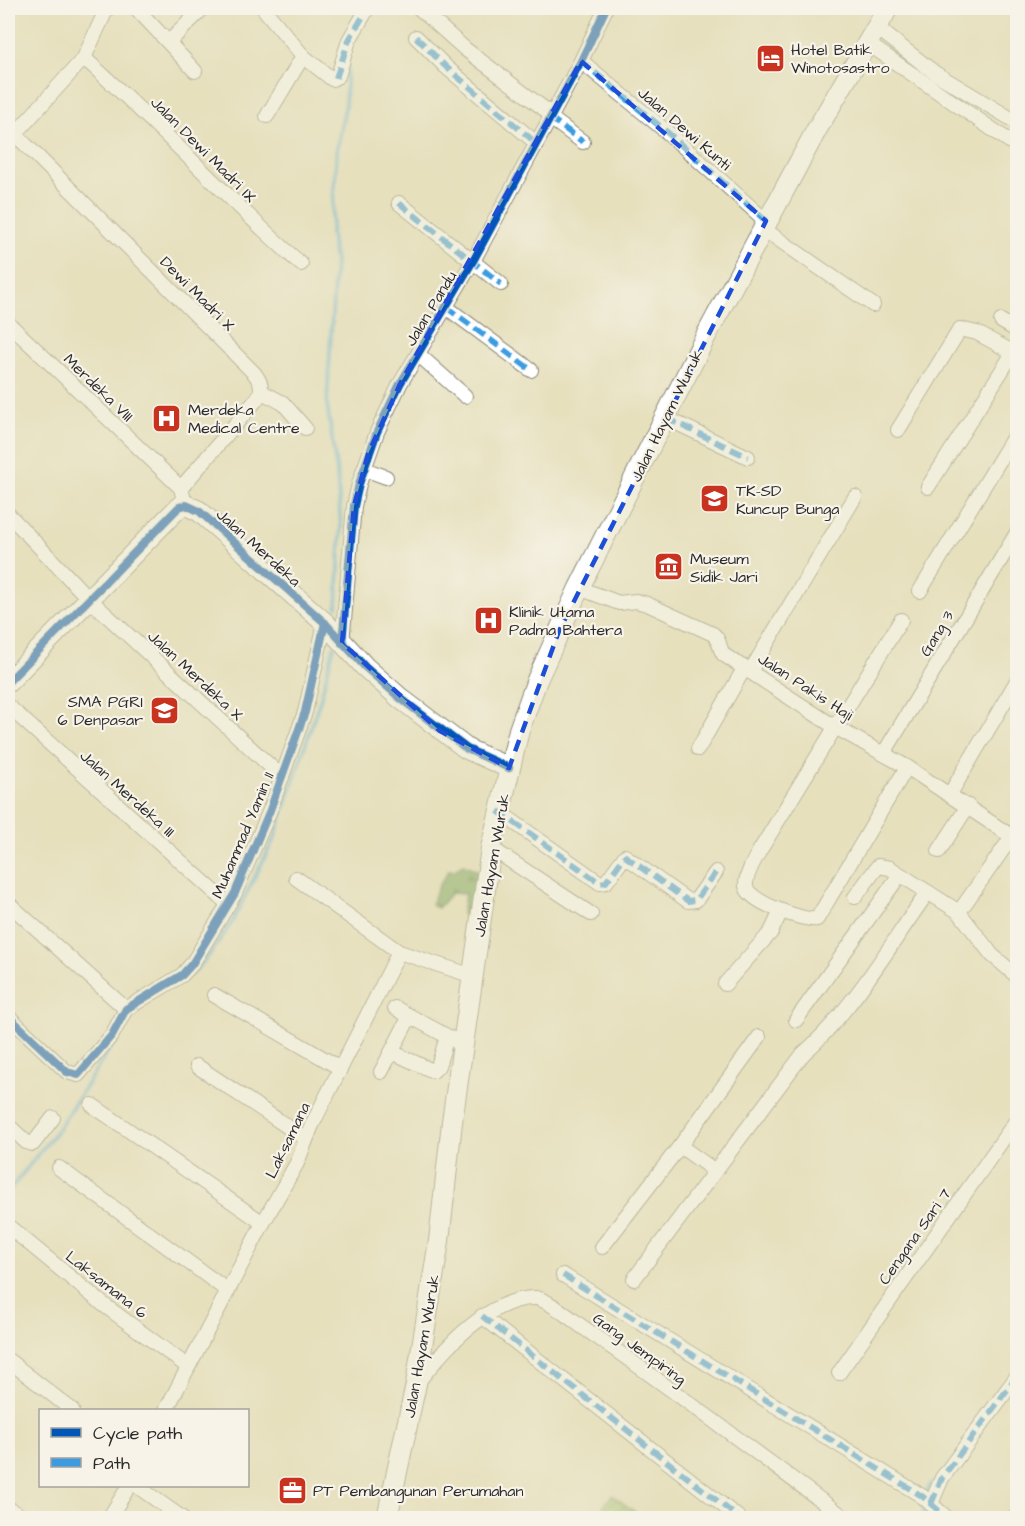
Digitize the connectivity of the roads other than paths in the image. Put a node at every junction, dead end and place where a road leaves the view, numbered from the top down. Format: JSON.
{"nodes":[{"id":1,"x":107,"y":8,"type":"edge"},
{"id":2,"x":136,"y":8,"type":"edge"},
{"id":3,"x":203,"y":8,"type":"edge"},
{"id":4,"x":263,"y":8,"type":"edge"},
{"id":5,"x":368,"y":8,"type":"edge"},
{"id":6,"x":419,"y":8,"type":"edge"},
{"id":7,"x":888,"y":8,"type":"edge"},
{"id":8,"x":602,"y":9,"type":"edge"},
{"id":9,"x":871,"y":35,"type":"junction"},
{"id":10,"x":416,"y":37,"type":"dead end"},
{"id":11,"x":169,"y":42,"type":"junction"},
{"id":12,"x":303,"y":56,"type":"junction"},
{"id":13,"x":84,"y":58,"type":"junction"},
{"id":14,"x":581,"y":61,"type":"junction"},
{"id":15,"x":195,"y":71,"type":"dead end"},
{"id":16,"x":550,"y":115,"type":"junction"},
{"id":17,"x":267,"y":116,"type":"dead end"},
{"id":18,"x":1017,"y":123,"type":"edge"},
{"id":19,"x":10,"y":134,"type":"edge"},
{"id":20,"x":583,"y":141,"type":"dead end"},
{"id":21,"x":535,"y":142,"type":"junction"},
{"id":22,"x":1017,"y":147,"type":"edge"},
{"id":23,"x":399,"y":203,"type":"dead end"},
{"id":24,"x":764,"y":224,"type":"junction"},
{"id":25,"x":473,"y":261,"type":"junction"},
{"id":26,"x":301,"y":264,"type":"dead end"},
{"id":27,"x":501,"y":284,"type":"dead end"},
{"id":28,"x":873,"y":305,"type":"dead end"},
{"id":29,"x":446,"y":306,"type":"junction"},
{"id":30,"x":1001,"y":321,"type":"dead end"},
{"id":31,"x":8,"y":323,"type":"edge"},
{"id":32,"x":1017,"y":331,"type":"edge"},
{"id":33,"x":418,"y":354,"type":"junction"},
{"id":34,"x":1015,"y":354,"type":"edge"},
{"id":35,"x":531,"y":370,"type":"dead end"},
{"id":36,"x":262,"y":392,"type":"junction"},
{"id":37,"x":465,"y":396,"type":"dead end"},
{"id":38,"x":666,"y":418,"type":"junction"},
{"id":39,"x":305,"y":428,"type":"dead end"},
{"id":40,"x":898,"y":430,"type":"dead end"},
{"id":41,"x":1017,"y":430,"type":"edge"},
{"id":42,"x":748,"y":457,"type":"dead end"},
{"id":43,"x":364,"y":470,"type":"junction"},
{"id":44,"x":386,"y":477,"type":"dead end"},
{"id":45,"x":928,"y":487,"type":"dead end"},
{"id":46,"x":182,"y":496,"type":"junction"},
{"id":47,"x":855,"y":498,"type":"dead end"},
{"id":48,"x":8,"y":514,"type":"edge"},
{"id":49,"x":1017,"y":531,"type":"edge"},
{"id":50,"x":579,"y":588,"type":"junction"},
{"id":51,"x":920,"y":591,"type":"dead end"},
{"id":52,"x":88,"y":598,"type":"junction"},
{"id":53,"x":901,"y":620,"type":"dead end"},
{"id":54,"x":325,"y":623,"type":"junction"},
{"id":55,"x":342,"y":643,"type":"junction"},
{"id":56,"x":748,"y":668,"type":"junction"},
{"id":57,"x":1017,"y":679,"type":"edge"},
{"id":58,"x":8,"y":682,"type":"edge"},
{"id":59,"x":8,"y":706,"type":"edge"},
{"id":60,"x":835,"y":727,"type":"junction"},
{"id":61,"x":698,"y":748,"type":"dead end"},
{"id":62,"x":884,"y":753,"type":"junction"},
{"id":63,"x":907,"y":766,"type":"junction"},
{"id":64,"x":508,"y":768,"type":"junction"},
{"id":65,"x":282,"y":777,"type":"junction"},
{"id":66,"x":950,"y":794,"type":"junction"},
{"id":67,"x":968,"y":806,"type":"junction"},
{"id":68,"x":498,"y":811,"type":"junction"},
{"id":69,"x":1013,"y":840,"type":"edge"},
{"id":70,"x":491,"y":848,"type":"junction"},
{"id":71,"x":939,"y":851,"type":"dead end"},
{"id":72,"x":716,"y":872,"type":"dead end"},
{"id":73,"x":899,"y":876,"type":"junction"},
{"id":74,"x":296,"y":878,"type":"dead end"},
{"id":75,"x":928,"y":892,"type":"junction"},
{"id":76,"x":855,"y":897,"type":"dead end"},
{"id":77,"x":8,"y":903,"type":"edge"},
{"id":78,"x":228,"y":904,"type":"junction"},
{"id":79,"x":781,"y":911,"type":"junction"},
{"id":80,"x":959,"y":912,"type":"junction"},
{"id":81,"x":591,"y":914,"type":"dead end"},
{"id":82,"x":399,"y":952,"type":"junction"},
{"id":83,"x":473,"y":976,"type":"junction"},
{"id":84,"x":1017,"y":977,"type":"edge"},
{"id":85,"x":725,"y":984,"type":"dead end"},
{"id":86,"x":214,"y":995,"type":"dead end"},
{"id":87,"x":395,"y":1008,"type":"dead end"},
{"id":88,"x":126,"y":1009,"type":"junction"},
{"id":89,"x":8,"y":1016,"type":"edge"},
{"id":90,"x":410,"y":1016,"type":"junction"},
{"id":91,"x":796,"y":1020,"type":"dead end"},
{"id":92,"x":447,"y":1037,"type":"junction"},
{"id":93,"x":759,"y":1037,"type":"dead end"},
{"id":94,"x":465,"y":1046,"type":"junction"},
{"id":95,"x":392,"y":1052,"type":"junction"},
{"id":96,"x":197,"y":1066,"type":"dead end"},
{"id":97,"x":340,"y":1068,"type":"junction"},
{"id":98,"x":381,"y":1072,"type":"dead end"},
{"id":99,"x":92,"y":1105,"type":"dead end"},
{"id":100,"x":1017,"y":1118,"type":"edge"},
{"id":101,"x":53,"y":1119,"type":"dead end"},
{"id":102,"x":8,"y":1125,"type":"edge"},
{"id":103,"x":306,"y":1139,"type":"junction"},
{"id":104,"x":680,"y":1146,"type":"junction"},
{"id":105,"x":59,"y":1168,"type":"dead end"},
{"id":106,"x":714,"y":1171,"type":"junction"},
{"id":107,"x":263,"y":1223,"type":"junction"},
{"id":108,"x":8,"y":1226,"type":"edge"},
{"id":109,"x":602,"y":1247,"type":"dead end"},
{"id":110,"x":562,"y":1275,"type":"dead end"},
{"id":111,"x":634,"y":1279,"type":"dead end"},
{"id":112,"x":228,"y":1291,"type":"junction"},
{"id":113,"x":482,"y":1316,"type":"junction"},
{"id":114,"x":8,"y":1360,"type":"edge"},
{"id":115,"x":187,"y":1366,"type":"junction"},
{"id":116,"x":839,"y":1374,"type":"dead end"},
{"id":117,"x":1017,"y":1375,"type":"edge"},
{"id":118,"x":416,"y":1384,"type":"junction"},
{"id":119,"x":71,"y":1409,"type":"edge"},
{"id":120,"x":166,"y":1409,"type":"edge"},
{"id":121,"x":128,"y":1487,"type":"edge"},
{"id":122,"x":140,"y":1487,"type":"edge"},
{"id":123,"x":927,"y":1500,"type":"junction"},
{"id":124,"x":8,"y":1510,"type":"edge"},
{"id":125,"x":1017,"y":1514,"type":"edge"},
{"id":126,"x":23,"y":1518,"type":"edge"},
{"id":127,"x":109,"y":1518,"type":"edge"},
{"id":128,"x":182,"y":1518,"type":"edge"},
{"id":129,"x":387,"y":1518,"type":"edge"},
{"id":130,"x":739,"y":1518,"type":"edge"},
{"id":131,"x":845,"y":1518,"type":"edge"},
{"id":132,"x":947,"y":1518,"type":"edge"},
{"id":133,"x":1014,"y":1518,"type":"edge"}],
"edges":[{"from":1,"to":13,"type":"street"},
{"from":2,"to":11,"type":"street"},
{"from":3,"to":11,"type":"street"},
{"from":4,"to":12,"type":"street"},
{"from":5,"to":12,"type":"street"},
{"from":6,"to":16,"type":"street"},
{"from":7,"to":9,"type":"main road","name":"Jalan Hayam Wuruk"},
{"from":8,"to":14,"type":"street","name":"Jalan Pandu"},
{"from":9,"to":18,"type":"street"},
{"from":9,"to":22,"type":"street"},
{"from":9,"to":24,"type":"main road","name":"Jalan Hayam Wuruk"},
{"from":10,"to":21,"type":"street"},
{"from":11,"to":15,"type":"street"},
{"from":12,"to":17,"type":"street"},
{"from":13,"to":19,"type":"street"},
{"from":13,"to":26,"type":"street","name":"Jalan Dewi Madri IX"},
{"from":14,"to":16,"type":"street","name":"Jalan Pandu"},
{"from":14,"to":24,"type":"street","name":"Jalan Dewi Kunti"},
{"from":16,"to":20,"type":"street"},
{"from":16,"to":21,"type":"street","name":"Jalan Pandu"},
{"from":19,"to":36,"type":"street","name":"Dewi Madri X"},
{"from":21,"to":25,"type":"street","name":"Jalan Pandu"},
{"from":23,"to":25,"type":"street"},
{"from":24,"to":28,"type":"street","name":"Jalan Dewi Kunti"},
{"from":24,"to":38,"type":"main road","name":"Jalan Hayam Wuruk"},
{"from":25,"to":27,"type":"street"},
{"from":25,"to":29,"type":"street","name":"Jalan Pandu"},
{"from":29,"to":33,"type":"street","name":"Jalan Pandu"},
{"from":29,"to":35,"type":"street"},
{"from":30,"to":32,"type":"street"},
{"from":31,"to":46,"type":"street","name":"Merdeka VIII"},
{"from":33,"to":37,"type":"street"},
{"from":33,"to":43,"type":"street","name":"Jalan Pandu"},
{"from":34,"to":40,"type":"street"},
{"from":34,"to":45,"type":"street"},
{"from":36,"to":39,"type":"street"},
{"from":36,"to":46,"type":"street"},
{"from":38,"to":42,"type":"street"},
{"from":38,"to":50,"type":"main road","name":"Jalan Hayam Wuruk"},
{"from":41,"to":51,"type":"street"},
{"from":43,"to":44,"type":"street"},
{"from":43,"to":55,"type":"street","name":"Jalan Pandu"},
{"from":46,"to":52,"type":"main road"},
{"from":46,"to":54,"type":"main road","name":"Jalan Merdeka"},
{"from":47,"to":56,"type":"street"},
{"from":48,"to":52,"type":"street","name":"Jalan Merdeka X"},
{"from":49,"to":62,"type":"street","name":"Gang 3"},
{"from":50,"to":56,"type":"street","name":"Jalan Pakis Haji"},
{"from":50,"to":64,"type":"main road","name":"Jalan Hayam Wuruk"},
{"from":52,"to":58,"type":"main road"},
{"from":52,"to":65,"type":"street","name":"Jalan Merdeka X"},
{"from":53,"to":60,"type":"street"},
{"from":54,"to":55,"type":"main road","name":"Jalan Merdeka"},
{"from":54,"to":65,"type":"street","name":"Muhammad Yamin 11"},
{"from":55,"to":64,"type":"main road","name":"Jalan Merdeka"},
{"from":56,"to":60,"type":"street","name":"Jalan Pakis Haji"},
{"from":56,"to":61,"type":"street"},
{"from":57,"to":66,"type":"street"},
{"from":59,"to":78,"type":"street","name":"Jalan Merdeka III"},
{"from":60,"to":62,"type":"street","name":"Jalan Pakis Haji"},
{"from":60,"to":79,"type":"street"},
{"from":62,"to":63,"type":"street","name":"Jalan Pakis Haji"},
{"from":63,"to":66,"type":"street","name":"Jalan Pakis Haji"},
{"from":63,"to":79,"type":"street"},
{"from":64,"to":68,"type":"main road","name":"Jalan Hayam Wuruk"},
{"from":65,"to":78,"type":"street","name":"Muhammad Yamin 11"},
{"from":66,"to":67,"type":"street","name":"Jalan Pakis Haji"},
{"from":67,"to":69,"type":"street","name":"Jalan Pakis Haji"},
{"from":67,"to":71,"type":"street"},
{"from":68,"to":70,"type":"main road","name":"Jalan Hayam Wuruk"},
{"from":68,"to":72,"type":"street"},
{"from":69,"to":80,"type":"street"},
{"from":70,"to":81,"type":"street"},
{"from":70,"to":83,"type":"main road","name":"Jalan Hayam Wuruk"},
{"from":73,"to":75,"type":"street"},
{"from":73,"to":76,"type":"street"},
{"from":73,"to":91,"type":"street"},
{"from":74,"to":82,"type":"street"},
{"from":75,"to":80,"type":"street"},
{"from":75,"to":106,"type":"street"},
{"from":77,"to":88,"type":"street"},
{"from":78,"to":88,"type":"street","name":"Muhammad Yamin 11"},
{"from":79,"to":85,"type":"street"},
{"from":80,"to":84,"type":"street"},
{"from":82,"to":83,"type":"street"},
{"from":82,"to":97,"type":"street","name":"Laksamana"},
{"from":83,"to":94,"type":"main road","name":"Jalan Hayam Wuruk"},
{"from":86,"to":97,"type":"street"},
{"from":87,"to":90,"type":"street"},
{"from":88,"to":89,"type":"street"},
{"from":90,"to":92,"type":"street"},
{"from":90,"to":95,"type":"street"},
{"from":92,"to":94,"type":"street"},
{"from":92,"to":95,"type":"street"},
{"from":93,"to":104,"type":"street"},
{"from":94,"to":118,"type":"main road","name":"Jalan Hayam Wuruk"},
{"from":95,"to":98,"type":"street"},
{"from":96,"to":103,"type":"street"},
{"from":97,"to":103,"type":"street","name":"Laksamana"},
{"from":99,"to":107,"type":"street"},
{"from":100,"to":116,"type":"street","name":"Cengana Sari 7"},
{"from":101,"to":102,"type":"street"},
{"from":103,"to":107,"type":"street","name":"Laksamana"},
{"from":104,"to":106,"type":"street"},
{"from":104,"to":109,"type":"street"},
{"from":105,"to":112,"type":"street"},
{"from":106,"to":111,"type":"street"},
{"from":107,"to":112,"type":"street","name":"Laksamana"},
{"from":108,"to":115,"type":"street","name":"Laksamana 6"},
{"from":110,"to":123,"type":"street"},
{"from":112,"to":115,"type":"street","name":"Laksamana"},
{"from":113,"to":118,"type":"street","name":"Gang Jempiring"},
{"from":113,"to":130,"type":"street"},
{"from":113,"to":131,"type":"street","name":"Gang Jempiring"},
{"from":114,"to":119,"type":"street"},
{"from":115,"to":120,"type":"street","name":"Laksamana"},
{"from":117,"to":123,"type":"street"},
{"from":118,"to":129,"type":"main road","name":"Jalan Hayam Wuruk"},
{"from":121,"to":127,"type":"street"},
{"from":122,"to":128,"type":"street"},
{"from":123,"to":132,"type":"street"},
{"from":124,"to":126,"type":"street"},
{"from":125,"to":133,"type":"street"}]}
